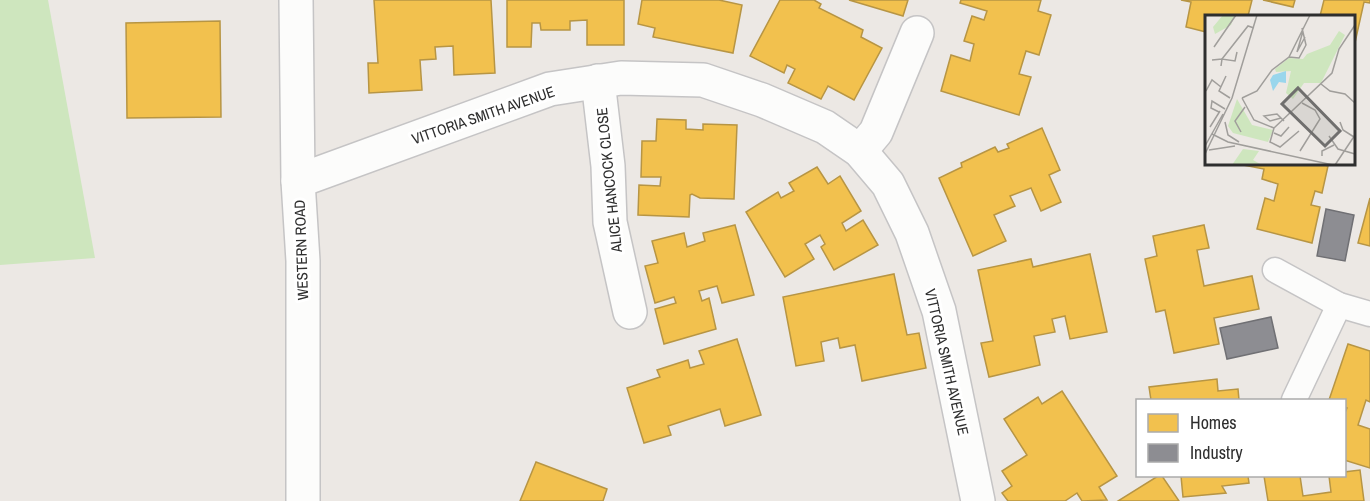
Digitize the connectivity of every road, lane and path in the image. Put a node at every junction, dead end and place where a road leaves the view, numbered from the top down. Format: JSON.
{"nodes":[{"id":1,"x":296,"y":0,"type":"edge"},
{"id":2,"x":917,"y":33,"type":"dead end"},
{"id":3,"x":598,"y":81,"type":"junction"},
{"id":4,"x":860,"y":151,"type":"junction"},
{"id":5,"x":298,"y":181,"type":"junction"},
{"id":6,"x":1275,"y":270,"type":"dead end"},
{"id":7,"x":1339,"y":304,"type":"junction"},
{"id":8,"x":630,"y":312,"type":"dead end"},
{"id":9,"x":1370,"y":314,"type":"edge"},
{"id":10,"x":1294,"y":399,"type":"edge"},
{"id":11,"x":303,"y":501,"type":"edge"},
{"id":12,"x":978,"y":501,"type":"edge"}],
"edges":[{"from":1,"to":5,"type":"street","name":"WESTERN ROAD"},
{"from":2,"to":4,"type":"street"},
{"from":3,"to":4,"type":"street","name":"VITTORIA SMITH AVENUE"},
{"from":3,"to":5,"type":"street","name":"VITTORIA SMITH AVENUE"},
{"from":3,"to":8,"type":"street","name":"ALICE HANCOCK CLOSE"},
{"from":4,"to":12,"type":"street","name":"VITTORIA SMITH AVENUE"},
{"from":5,"to":11,"type":"street","name":"WESTERN ROAD"},
{"from":6,"to":7,"type":"lane"},
{"from":7,"to":9,"type":"lane"},
{"from":7,"to":10,"type":"lane"}]}
